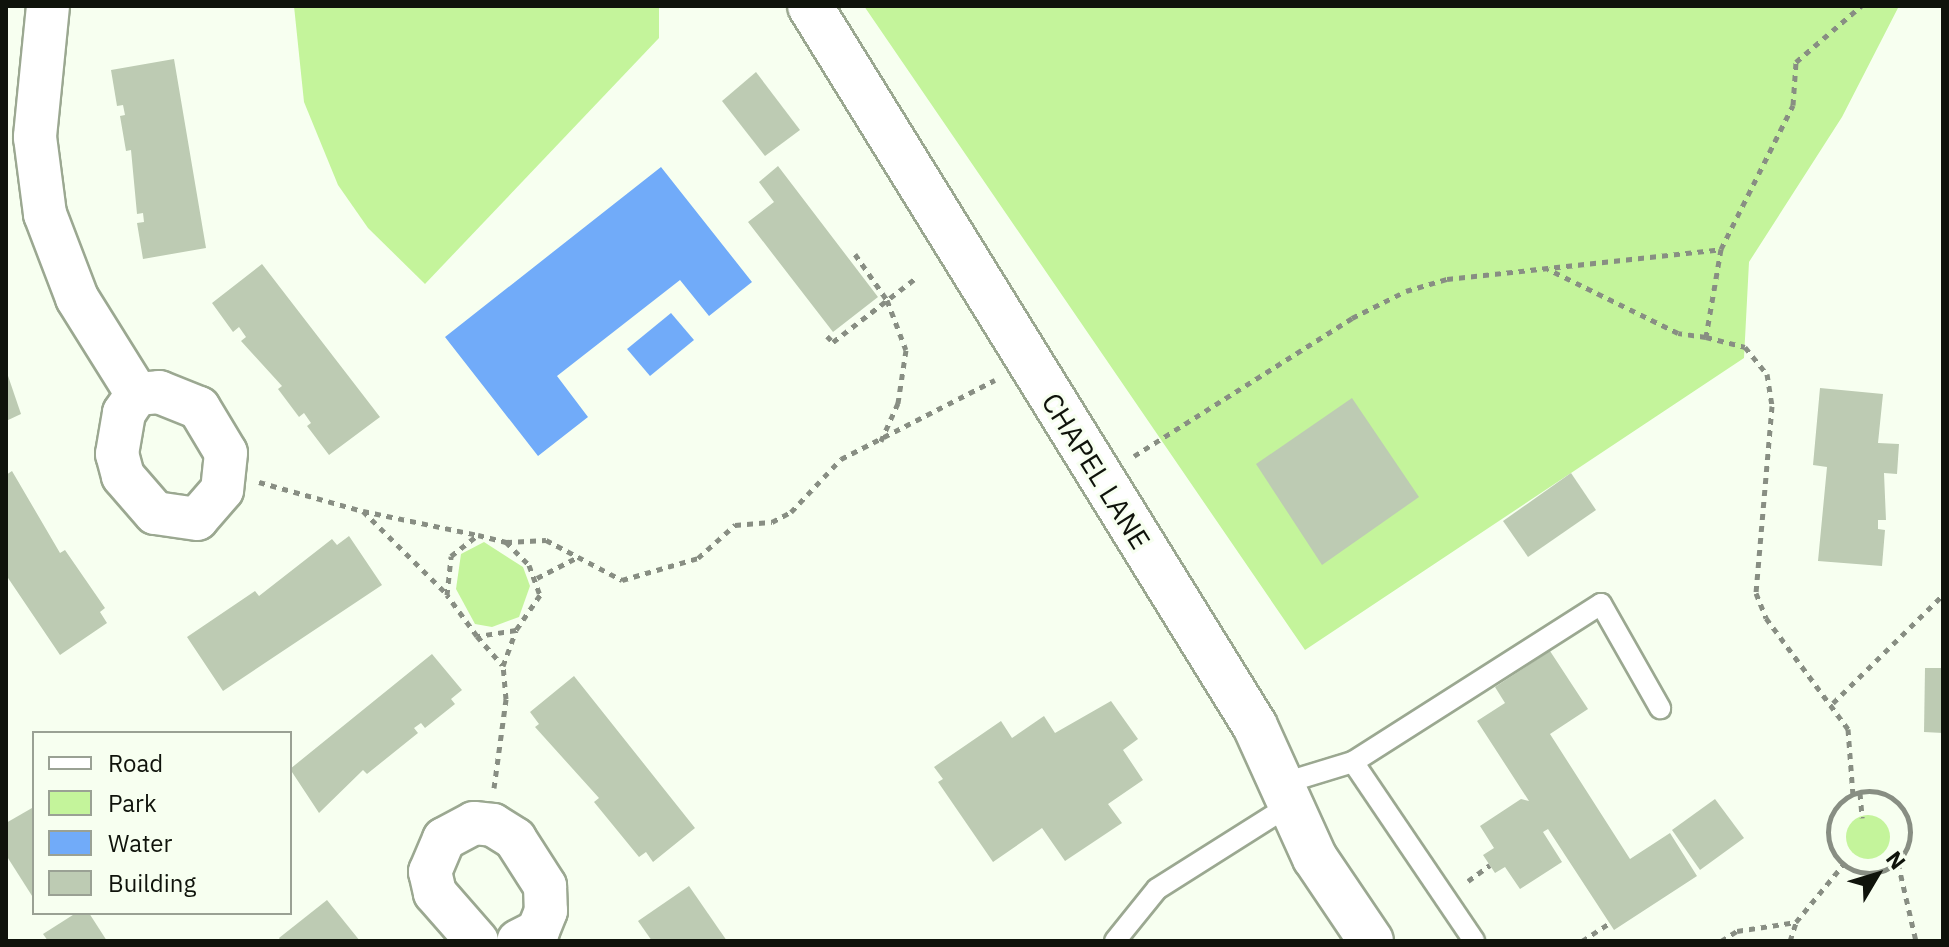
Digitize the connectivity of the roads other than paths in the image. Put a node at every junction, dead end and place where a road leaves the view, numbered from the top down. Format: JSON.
{"nodes":[{"id":1,"x":48,"y":6,"type":"edge"},
{"id":2,"x":810,"y":6,"type":"edge"},
{"id":3,"x":137,"y":394,"type":"junction"},
{"id":4,"x":1660,"y":708,"type":"dead end"},
{"id":5,"x":1353,"y":762,"type":"junction"},
{"id":6,"x":1286,"y":794,"type":"junction"},
{"id":7,"x":534,"y":938,"type":"edge"},
{"id":8,"x":477,"y":941,"type":"edge"},
{"id":9,"x":1115,"y":941,"type":"edge"},
{"id":10,"x":1371,"y":941,"type":"edge"},
{"id":11,"x":1474,"y":941,"type":"edge"}],
"edges":[{"from":1,"to":3,"type":"street"},
{"from":2,"to":6,"type":"street","name":"CHAPEL LANE"},
{"from":3,"to":3,"type":"street"},
{"from":4,"to":5,"type":"lane"},
{"from":5,"to":6,"type":"lane"},
{"from":5,"to":11,"type":"lane"},
{"from":6,"to":9,"type":"lane"},
{"from":6,"to":10,"type":"street","name":"CHAPEL LANE"},
{"from":7,"to":8,"type":"street"}]}
